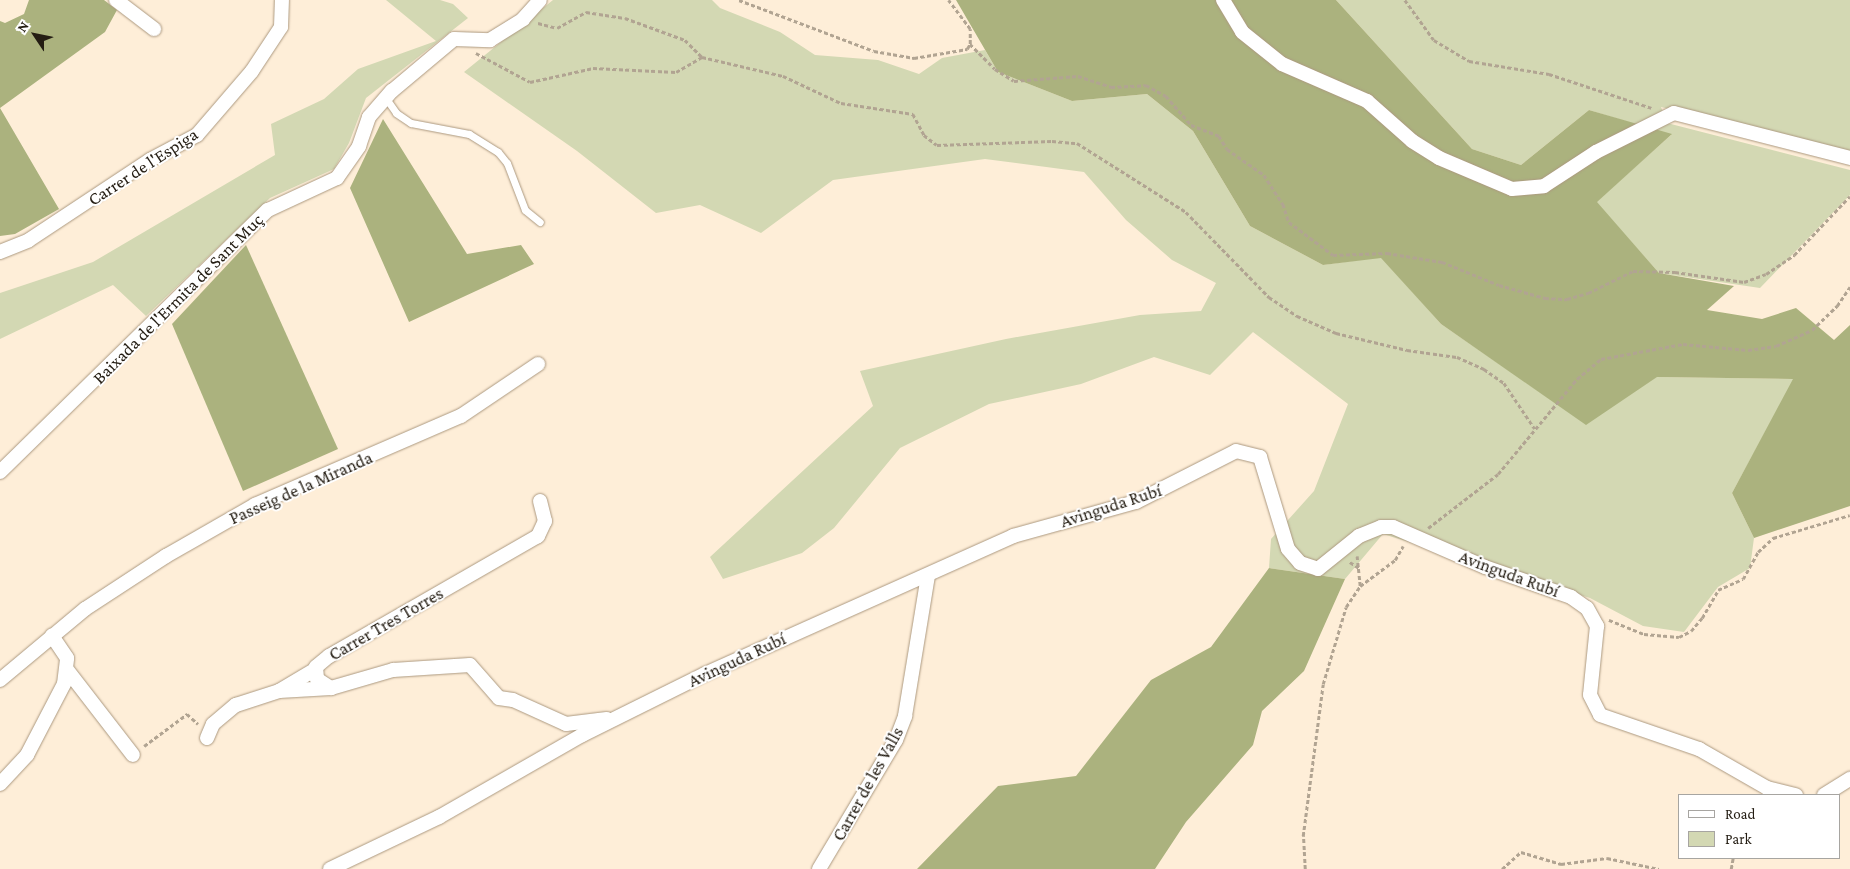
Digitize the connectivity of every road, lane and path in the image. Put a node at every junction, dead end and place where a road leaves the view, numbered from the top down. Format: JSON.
{"nodes":[{"id":1,"x":116,"y":0,"type":"edge"},
{"id":2,"x":282,"y":0,"type":"edge"},
{"id":3,"x":540,"y":0,"type":"edge"},
{"id":4,"x":739,"y":0,"type":"edge"},
{"id":5,"x":948,"y":0,"type":"edge"},
{"id":6,"x":1222,"y":0,"type":"edge"},
{"id":7,"x":1405,"y":0,"type":"edge"},
{"id":8,"x":526,"y":15,"type":"junction"},
{"id":9,"x":154,"y":29,"type":"dead end"},
{"id":10,"x":454,"y":39,"type":"junction"},
{"id":11,"x":970,"y":44,"type":"junction"},
{"id":12,"x":702,"y":57,"type":"junction"},
{"id":13,"x":385,"y":97,"type":"junction"},
{"id":14,"x":1667,"y":115,"type":"junction"},
{"id":15,"x":1850,"y":158,"type":"edge"},
{"id":16,"x":1850,"y":196,"type":"edge"},
{"id":17,"x":540,"y":222,"type":"dead end"},
{"id":18,"x":0,"y":252,"type":"edge"},
{"id":19,"x":1850,"y":287,"type":"edge"},
{"id":20,"x":538,"y":364,"type":"dead end"},
{"id":21,"x":1535,"y":429,"type":"junction"},
{"id":22,"x":0,"y":472,"type":"edge"},
{"id":23,"x":540,"y":501,"type":"dead end"},
{"id":24,"x":1850,"y":515,"type":"edge"},
{"id":25,"x":1415,"y":538,"type":"junction"},
{"id":26,"x":1352,"y":542,"type":"junction"},
{"id":27,"x":928,"y":576,"type":"junction"},
{"id":28,"x":1360,"y":586,"type":"junction"},
{"id":29,"x":1591,"y":613,"type":"junction"},
{"id":30,"x":52,"y":636,"type":"junction"},
{"id":31,"x":316,"y":669,"type":"junction"},
{"id":32,"x":68,"y":671,"type":"junction"},
{"id":33,"x":0,"y":680,"type":"edge"},
{"id":34,"x":332,"y":688,"type":"junction"},
{"id":35,"x":279,"y":690,"type":"junction"},
{"id":36,"x":188,"y":714,"type":"dead end"},
{"id":37,"x":618,"y":717,"type":"junction"},
{"id":38,"x":208,"y":738,"type":"dead end"},
{"id":39,"x":133,"y":754,"type":"joint"},
{"id":40,"x":1850,"y":779,"type":"edge"},
{"id":41,"x":0,"y":784,"type":"edge"},
{"id":42,"x":1792,"y":794,"type":"edge"},
{"id":43,"x":1826,"y":794,"type":"edge"},
{"id":44,"x":330,"y":869,"type":"edge"},
{"id":45,"x":818,"y":869,"type":"edge"},
{"id":46,"x":1305,"y":869,"type":"edge"},
{"id":47,"x":1502,"y":869,"type":"edge"},
{"id":48,"x":1659,"y":869,"type":"edge"}],
"edges":[{"from":1,"to":9,"type":"street"},
{"from":2,"to":18,"type":"street","name":"Carrer de l'Espiga"},
{"from":3,"to":8,"type":"street"},
{"from":4,"to":11,"type":"path"},
{"from":5,"to":11,"type":"path"},
{"from":6,"to":14,"type":"street"},
{"from":7,"to":14,"type":"path"},
{"from":8,"to":10,"type":"street"},
{"from":8,"to":12,"type":"path"},
{"from":10,"to":12,"type":"path"},
{"from":10,"to":13,"type":"street","name":"Baixada de l'Ermita de Sant Muç"},
{"from":11,"to":16,"type":"path"},
{"from":12,"to":21,"type":"path"},
{"from":13,"to":17,"type":"lane"},
{"from":13,"to":22,"type":"street","name":"Baixada de l'Ermita de Sant Muç"},
{"from":14,"to":15,"type":"street"},
{"from":19,"to":21,"type":"path"},
{"from":20,"to":30,"type":"street","name":"Passeig de la Miranda"},
{"from":21,"to":25,"type":"path"},
{"from":23,"to":31,"type":"street","name":"Carrer Tres Torres"},
{"from":24,"to":29,"type":"path"},
{"from":25,"to":26,"type":"street","name":"Avinguda Rubí"},
{"from":25,"to":28,"type":"path"},
{"from":25,"to":29,"type":"street","name":"Avinguda Rubí"},
{"from":26,"to":27,"type":"street","name":"Avinguda Rubí"},
{"from":26,"to":28,"type":"path"},
{"from":27,"to":37,"type":"street","name":"Avinguda Rubí"},
{"from":27,"to":45,"type":"street","name":"Carrer de les Valls"},
{"from":28,"to":46,"type":"path"},
{"from":29,"to":42,"type":"street"},
{"from":30,"to":32,"type":"street"},
{"from":30,"to":33,"type":"street","name":"Passeig de la Miranda"},
{"from":31,"to":34,"type":"street","name":"Carrer Tres Torres"},
{"from":31,"to":35,"type":"street"},
{"from":32,"to":39,"type":"street"},
{"from":32,"to":41,"type":"street"},
{"from":34,"to":35,"type":"street"},
{"from":34,"to":37,"type":"street","name":"Carrer Tres Torres"},
{"from":35,"to":38,"type":"street"},
{"from":36,"to":39,"type":"path"},
{"from":37,"to":44,"type":"street","name":"Avinguda Rubí"},
{"from":40,"to":43,"type":"street"},
{"from":47,"to":48,"type":"path"}]}
